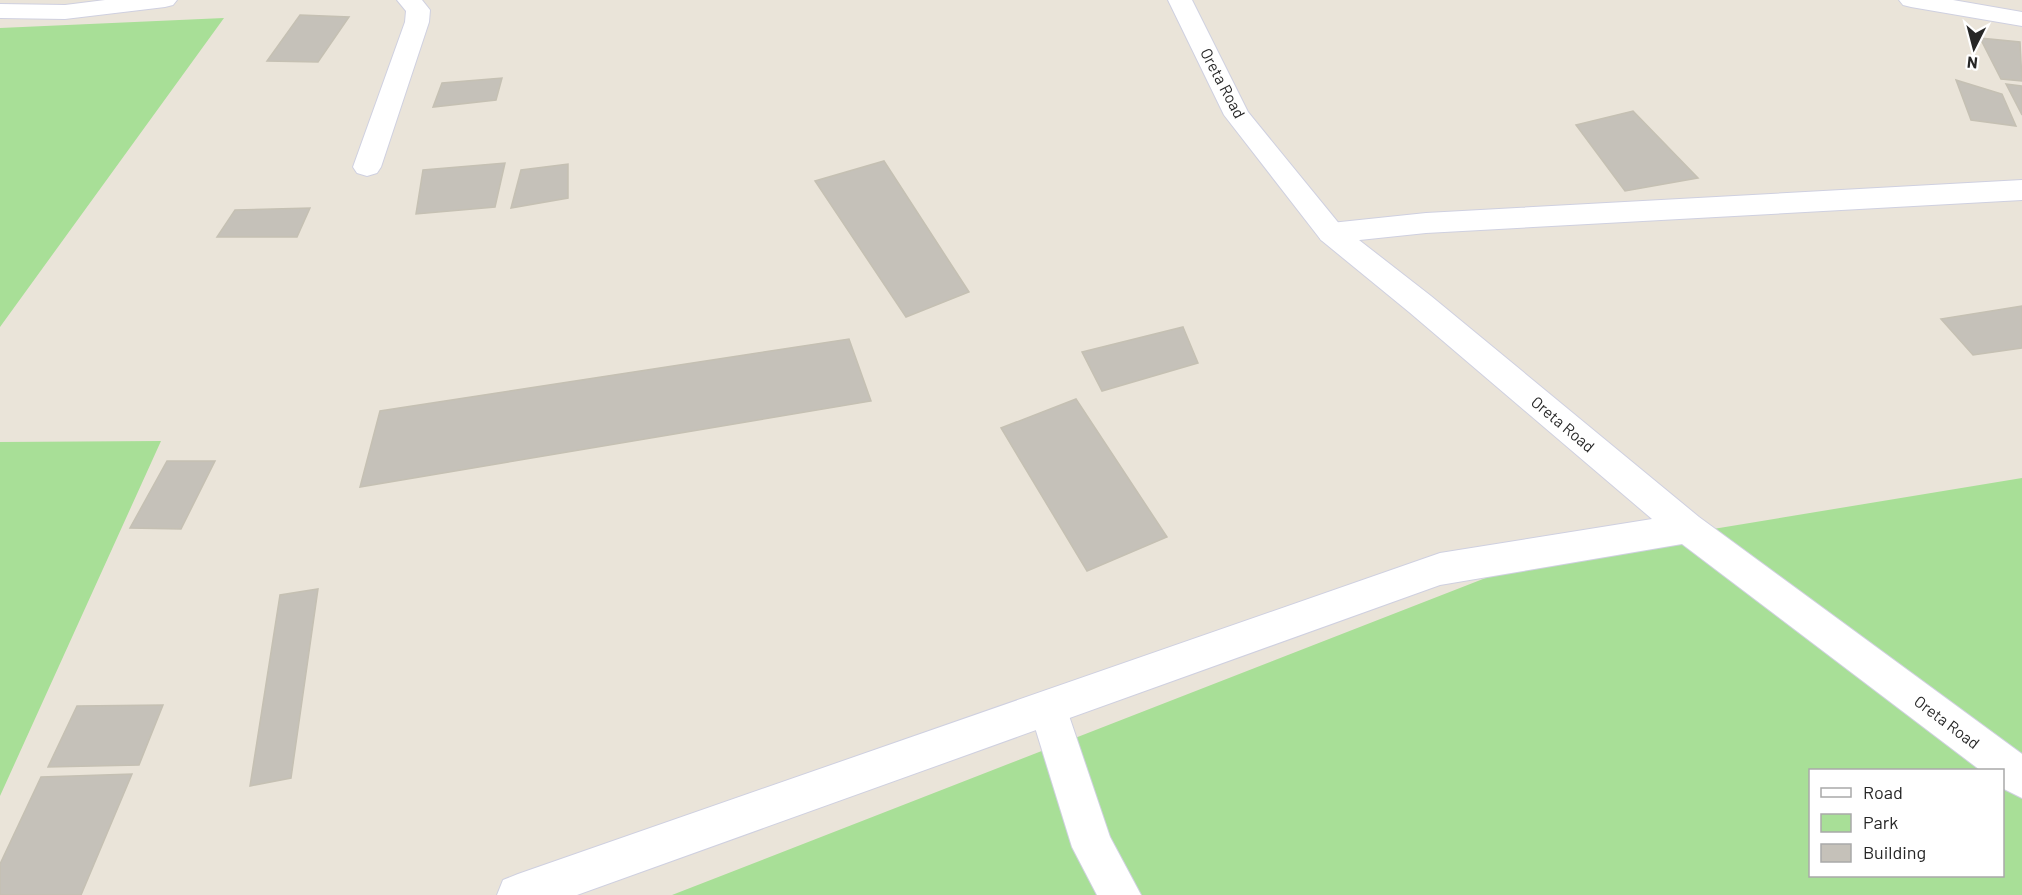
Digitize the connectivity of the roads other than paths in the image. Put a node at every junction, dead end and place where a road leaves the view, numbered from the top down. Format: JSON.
{"nodes":[{"id":1,"x":165,"y":0,"type":"edge"},
{"id":2,"x":409,"y":0,"type":"edge"},
{"id":3,"x":1180,"y":0,"type":"edge"},
{"id":4,"x":1911,"y":0,"type":"edge"},
{"id":5,"x":135,"y":2,"type":"edge"},
{"id":6,"x":0,"y":11,"type":"edge"},
{"id":7,"x":2022,"y":19,"type":"edge"},
{"id":8,"x":367,"y":167,"type":"dead end"},
{"id":9,"x":2022,"y":190,"type":"edge"},
{"id":10,"x":1331,"y":233,"type":"junction"},
{"id":11,"x":1687,"y":528,"type":"junction"},
{"id":12,"x":1048,"y":708,"type":"junction"},
{"id":13,"x":2022,"y":778,"type":"edge"},
{"id":14,"x":518,"y":895,"type":"edge"},
{"id":15,"x":1120,"y":895,"type":"edge"}],
"edges":[{"from":1,"to":5,"type":"street"},
{"from":2,"to":8,"type":"street"},
{"from":3,"to":10,"type":"street","name":"Oreta Road"},
{"from":4,"to":7,"type":"street"},
{"from":5,"to":6,"type":"street"},
{"from":9,"to":10,"type":"street"},
{"from":10,"to":11,"type":"street","name":"Oreta Road"},
{"from":11,"to":12,"type":"street"},
{"from":11,"to":13,"type":"street","name":"Oreta Road"},
{"from":12,"to":14,"type":"street"},
{"from":12,"to":15,"type":"street"}]}
